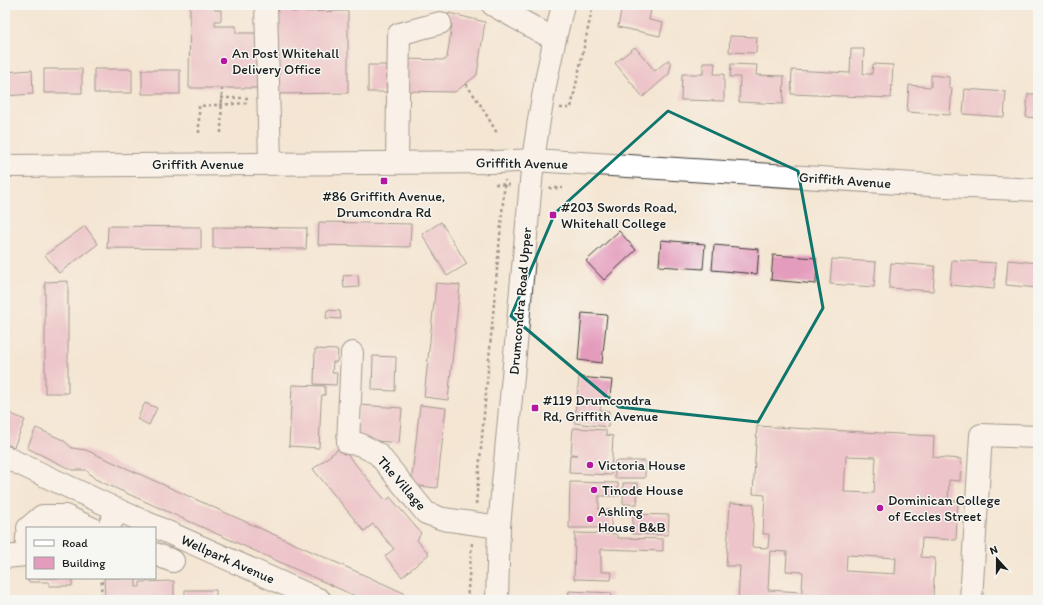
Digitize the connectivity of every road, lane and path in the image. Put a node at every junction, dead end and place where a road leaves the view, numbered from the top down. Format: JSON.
{"nodes":[{"id":1,"x":266,"y":5,"type":"edge"},
{"id":2,"x":493,"y":5,"type":"edge"},
{"id":3,"x":563,"y":5,"type":"edge"},
{"id":4,"x":593,"y":5,"type":"edge"},
{"id":5,"x":440,"y":23,"type":"dead end"},
{"id":6,"x":554,"y":39,"type":"junction"},
{"id":7,"x":466,"y":84,"type":"dead end"},
{"id":8,"x":222,"y":89,"type":"dead end"},
{"id":9,"x":221,"y":98,"type":"junction"},
{"id":10,"x":254,"y":98,"type":"dead end"},
{"id":11,"x":255,"y":103,"type":"dead end"},
{"id":12,"x":221,"y":105,"type":"junction"},
{"id":13,"x":541,"y":109,"type":"junction"},
{"id":14,"x":199,"y":133,"type":"dead end"},
{"id":15,"x":221,"y":133,"type":"dead end"},
{"id":16,"x":497,"y":133,"type":"dead end"},
{"id":17,"x":534,"y":160,"type":"junction"},
{"id":18,"x":397,"y":162,"type":"junction"},
{"id":19,"x":270,"y":163,"type":"junction"},
{"id":20,"x":5,"y":166,"type":"edge"},
{"id":21,"x":1038,"y":190,"type":"edge"},
{"id":22,"x":352,"y":353,"type":"dead end"},
{"id":23,"x":1038,"y":437,"type":"edge"},
{"id":24,"x":5,"y":457,"type":"edge"},
{"id":25,"x":113,"y":519,"type":"edge"},
{"id":26,"x":474,"y":523,"type":"junction"},
{"id":27,"x":499,"y":526,"type":"junction"},
{"id":28,"x":29,"y":527,"type":"edge"},
{"id":29,"x":89,"y":527,"type":"edge"},
{"id":30,"x":133,"y":527,"type":"edge"},
{"id":31,"x":156,"y":536,"type":"edge"},
{"id":32,"x":26,"y":555,"type":"edge"},
{"id":33,"x":5,"y":557,"type":"edge"},
{"id":34,"x":102,"y":579,"type":"edge"},
{"id":35,"x":46,"y":600,"type":"edge"},
{"id":36,"x":320,"y":600,"type":"edge"},
{"id":37,"x":467,"y":600,"type":"edge"},
{"id":38,"x":497,"y":600,"type":"edge"},
{"id":39,"x":971,"y":600,"type":"edge"}],
"edges":[{"from":1,"to":19,"type":"main road"},
{"from":2,"to":6,"type":"main road"},
{"from":3,"to":6,"type":"main road","name":"Drumcondra Road Upper"},
{"from":4,"to":13,"type":"path"},
{"from":5,"to":18,"type":"main road"},
{"from":6,"to":13,"type":"main road","name":"Drumcondra Road Upper"},
{"from":7,"to":16,"type":"path"},
{"from":8,"to":9,"type":"path"},
{"from":9,"to":10,"type":"path"},
{"from":9,"to":12,"type":"path"},
{"from":11,"to":12,"type":"path"},
{"from":12,"to":14,"type":"path"},
{"from":12,"to":15,"type":"path"},
{"from":13,"to":17,"type":"main road","name":"Drumcondra Road Upper"},
{"from":17,"to":18,"type":"main road","name":"Griffith Avenue"},
{"from":17,"to":21,"type":"main road","name":"Griffith Avenue"},
{"from":17,"to":26,"type":"path"},
{"from":17,"to":27,"type":"main road","name":"Drumcondra Road Upper"},
{"from":18,"to":19,"type":"main road","name":"Griffith Avenue"},
{"from":19,"to":20,"type":"main road","name":"Griffith Avenue"},
{"from":22,"to":26,"type":"main road","name":"The Village"},
{"from":23,"to":39,"type":"main road"},
{"from":24,"to":25,"type":"main road","name":"Wellpark Avenue"},
{"from":25,"to":30,"type":"main road","name":"Wellpark Avenue"},
{"from":26,"to":27,"type":"main road","name":"The Village"},
{"from":26,"to":37,"type":"path"},
{"from":27,"to":38,"type":"main road","name":"Drumcondra Road Upper"},
{"from":28,"to":29,"type":"main road"},
{"from":31,"to":36,"type":"main road","name":"Wellpark Avenue"},
{"from":32,"to":33,"type":"main road"},
{"from":34,"to":35,"type":"path"}]}
